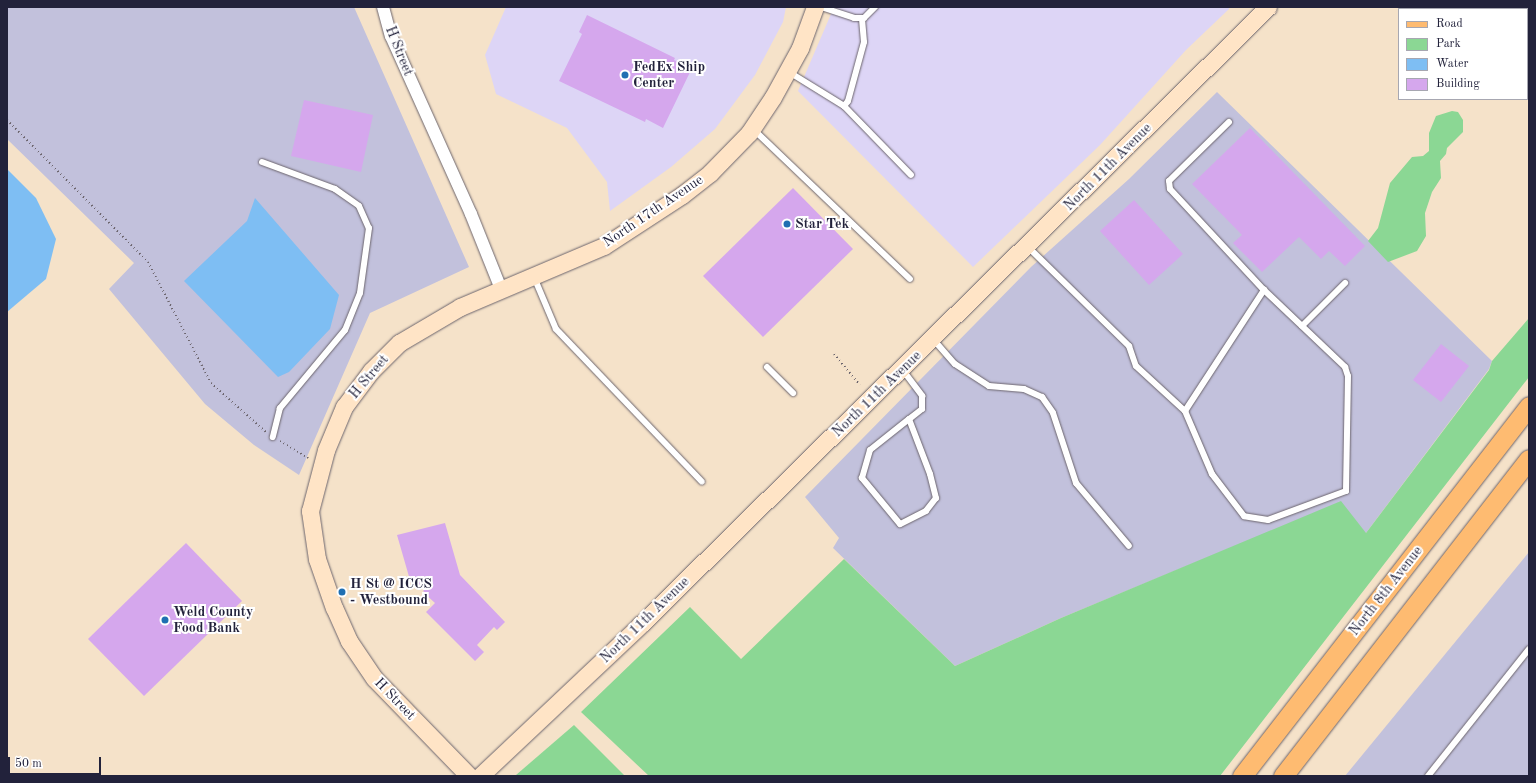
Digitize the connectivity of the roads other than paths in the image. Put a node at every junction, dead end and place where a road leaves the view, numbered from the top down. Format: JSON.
{"nodes":[{"id":1,"x":383,"y":7,"type":"edge"},
{"id":2,"x":815,"y":7,"type":"edge"},
{"id":3,"x":821,"y":7,"type":"edge"},
{"id":4,"x":875,"y":7,"type":"edge"},
{"id":5,"x":1265,"y":8,"type":"edge"},
{"id":6,"x":862,"y":18,"type":"junction"},
{"id":7,"x":787,"y":71,"type":"junction"},
{"id":8,"x":844,"y":106,"type":"junction"},
{"id":9,"x":1229,"y":122,"type":"dead end"},
{"id":10,"x":752,"y":128,"type":"junction"},
{"id":11,"x":262,"y":162,"type":"dead end"},
{"id":12,"x":911,"y":175,"type":"dead end"},
{"id":13,"x":1027,"y":246,"type":"junction"},
{"id":14,"x":534,"y":276,"type":"junction"},
{"id":15,"x":910,"y":279,"type":"dead end"},
{"id":16,"x":1345,"y":283,"type":"dead end"},
{"id":17,"x":501,"y":288,"type":"junction"},
{"id":18,"x":1264,"y":290,"type":"junction"},
{"id":19,"x":1302,"y":326,"type":"junction"},
{"id":20,"x":933,"y":339,"type":"junction"},
{"id":21,"x":767,"y":367,"type":"dead end"},
{"id":22,"x":902,"y":369,"type":"junction"},
{"id":23,"x":793,"y":393,"type":"dead end"},
{"id":24,"x":1529,"y":406,"type":"edge"},
{"id":25,"x":1185,"y":411,"type":"junction"},
{"id":26,"x":909,"y":419,"type":"junction"},
{"id":27,"x":273,"y":437,"type":"road end"},
{"id":28,"x":1529,"y":459,"type":"edge"},
{"id":29,"x":702,"y":482,"type":"dead end"},
{"id":30,"x":1129,"y":546,"type":"dead end"},
{"id":31,"x":1529,"y":649,"type":"edge"},
{"id":32,"x":469,"y":776,"type":"edge"},
{"id":33,"x":480,"y":776,"type":"edge"},
{"id":34,"x":1242,"y":776,"type":"edge"},
{"id":35,"x":1283,"y":776,"type":"edge"},
{"id":36,"x":1428,"y":776,"type":"edge"}],
"edges":[{"from":1,"to":17,"type":"street","name":"H Street"},
{"from":2,"to":7,"type":"main road","name":"North 17th Avenue"},
{"from":3,"to":6,"type":"lane"},
{"from":4,"to":6,"type":"lane"},
{"from":5,"to":13,"type":"main road","name":"North 11th Avenue"},
{"from":6,"to":8,"type":"lane"},
{"from":7,"to":8,"type":"lane"},
{"from":7,"to":10,"type":"main road","name":"North 17th Avenue"},
{"from":8,"to":12,"type":"lane"},
{"from":9,"to":18,"type":"lane"},
{"from":10,"to":14,"type":"main road","name":"North 17th Avenue"},
{"from":10,"to":15,"type":"lane"},
{"from":11,"to":27,"type":"lane"},
{"from":13,"to":20,"type":"main road","name":"North 11th Avenue"},
{"from":13,"to":25,"type":"lane"},
{"from":14,"to":17,"type":"main road","name":"North 17th Avenue"},
{"from":14,"to":29,"type":"lane"},
{"from":16,"to":19,"type":"lane"},
{"from":17,"to":32,"type":"main road","name":"H Street"},
{"from":18,"to":19,"type":"lane"},
{"from":18,"to":25,"type":"lane"},
{"from":19,"to":25,"type":"lane"},
{"from":20,"to":22,"type":"main road","name":"North 11th Avenue"},
{"from":20,"to":30,"type":"lane"},
{"from":21,"to":23,"type":"lane"},
{"from":22,"to":26,"type":"lane"},
{"from":22,"to":33,"type":"main road","name":"North 11th Avenue"},
{"from":24,"to":34,"type":"main road","name":"North 8th Avenue"},
{"from":26,"to":26,"type":"lane"},
{"from":28,"to":35,"type":"main road"},
{"from":31,"to":36,"type":"lane"}]}
